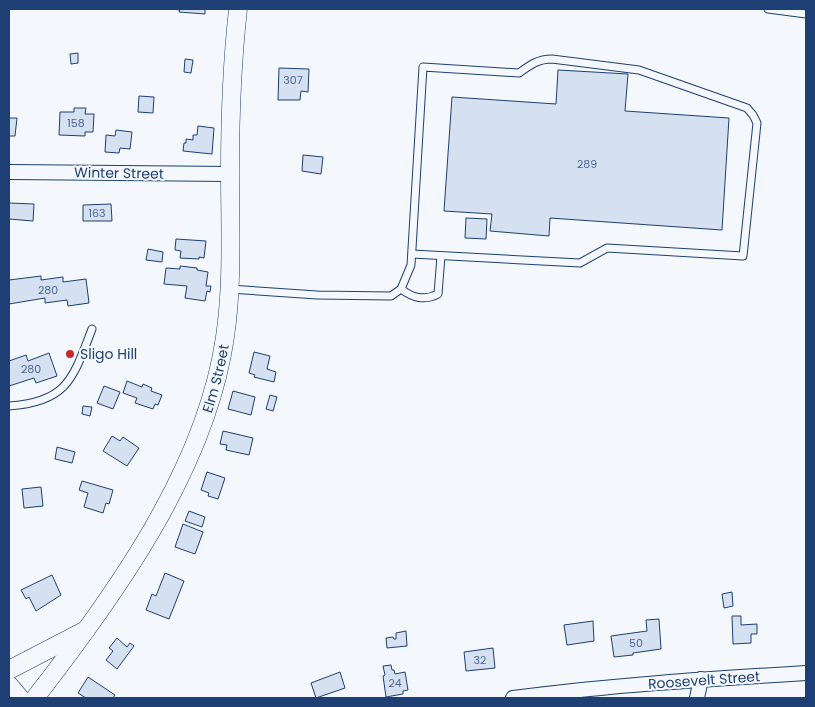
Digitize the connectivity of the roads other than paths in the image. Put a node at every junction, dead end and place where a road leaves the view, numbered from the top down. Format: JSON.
{"nodes":[{"id":1,"x":238,"y":9,"type":"edge"},
{"id":2,"x":768,"y":9,"type":"edge"},
{"id":3,"x":806,"y":14,"type":"edge"},
{"id":4,"x":9,"y":172,"type":"edge"},
{"id":5,"x":230,"y":174,"type":"junction"},
{"id":6,"x":412,"y":254,"type":"junction"},
{"id":7,"x":441,"y":256,"type":"junction"},
{"id":8,"x":401,"y":288,"type":"junction"},
{"id":9,"x":229,"y":289,"type":"junction"},
{"id":10,"x":92,"y":329,"type":"dead end"},
{"id":11,"x":9,"y":406,"type":"edge"},
{"id":12,"x":88,"y":628,"type":"junction"},
{"id":13,"x":9,"y":670,"type":"edge"},
{"id":14,"x":806,"y":674,"type":"edge"},
{"id":15,"x":701,"y":679,"type":"junction"},
{"id":16,"x":9,"y":685,"type":"edge"},
{"id":17,"x":20,"y":698,"type":"edge"},
{"id":18,"x":35,"y":698,"type":"edge"},
{"id":19,"x":513,"y":698,"type":"edge"},
{"id":20,"x":697,"y":698,"type":"edge"}],
"edges":[{"from":1,"to":5,"type":"street","name":"Elm Street"},
{"from":2,"to":3,"type":"lane"},
{"from":4,"to":5,"type":"street","name":"Winter Street"},
{"from":5,"to":9,"type":"street","name":"Elm Street"},
{"from":6,"to":7,"type":"lane"},
{"from":6,"to":7,"type":"lane"},
{"from":6,"to":8,"type":"lane"},
{"from":7,"to":8,"type":"lane"},
{"from":8,"to":9,"type":"lane"},
{"from":9,"to":12,"type":"street","name":"Elm Street"},
{"from":10,"to":11,"type":"lane"},
{"from":12,"to":13,"type":"street"},
{"from":12,"to":18,"type":"street","name":"Elm Street"},
{"from":14,"to":15,"type":"street","name":"Roosevelt Street"},
{"from":15,"to":19,"type":"street","name":"Roosevelt Street"},
{"from":15,"to":20,"type":"street"},
{"from":16,"to":17,"type":"street"}]}
